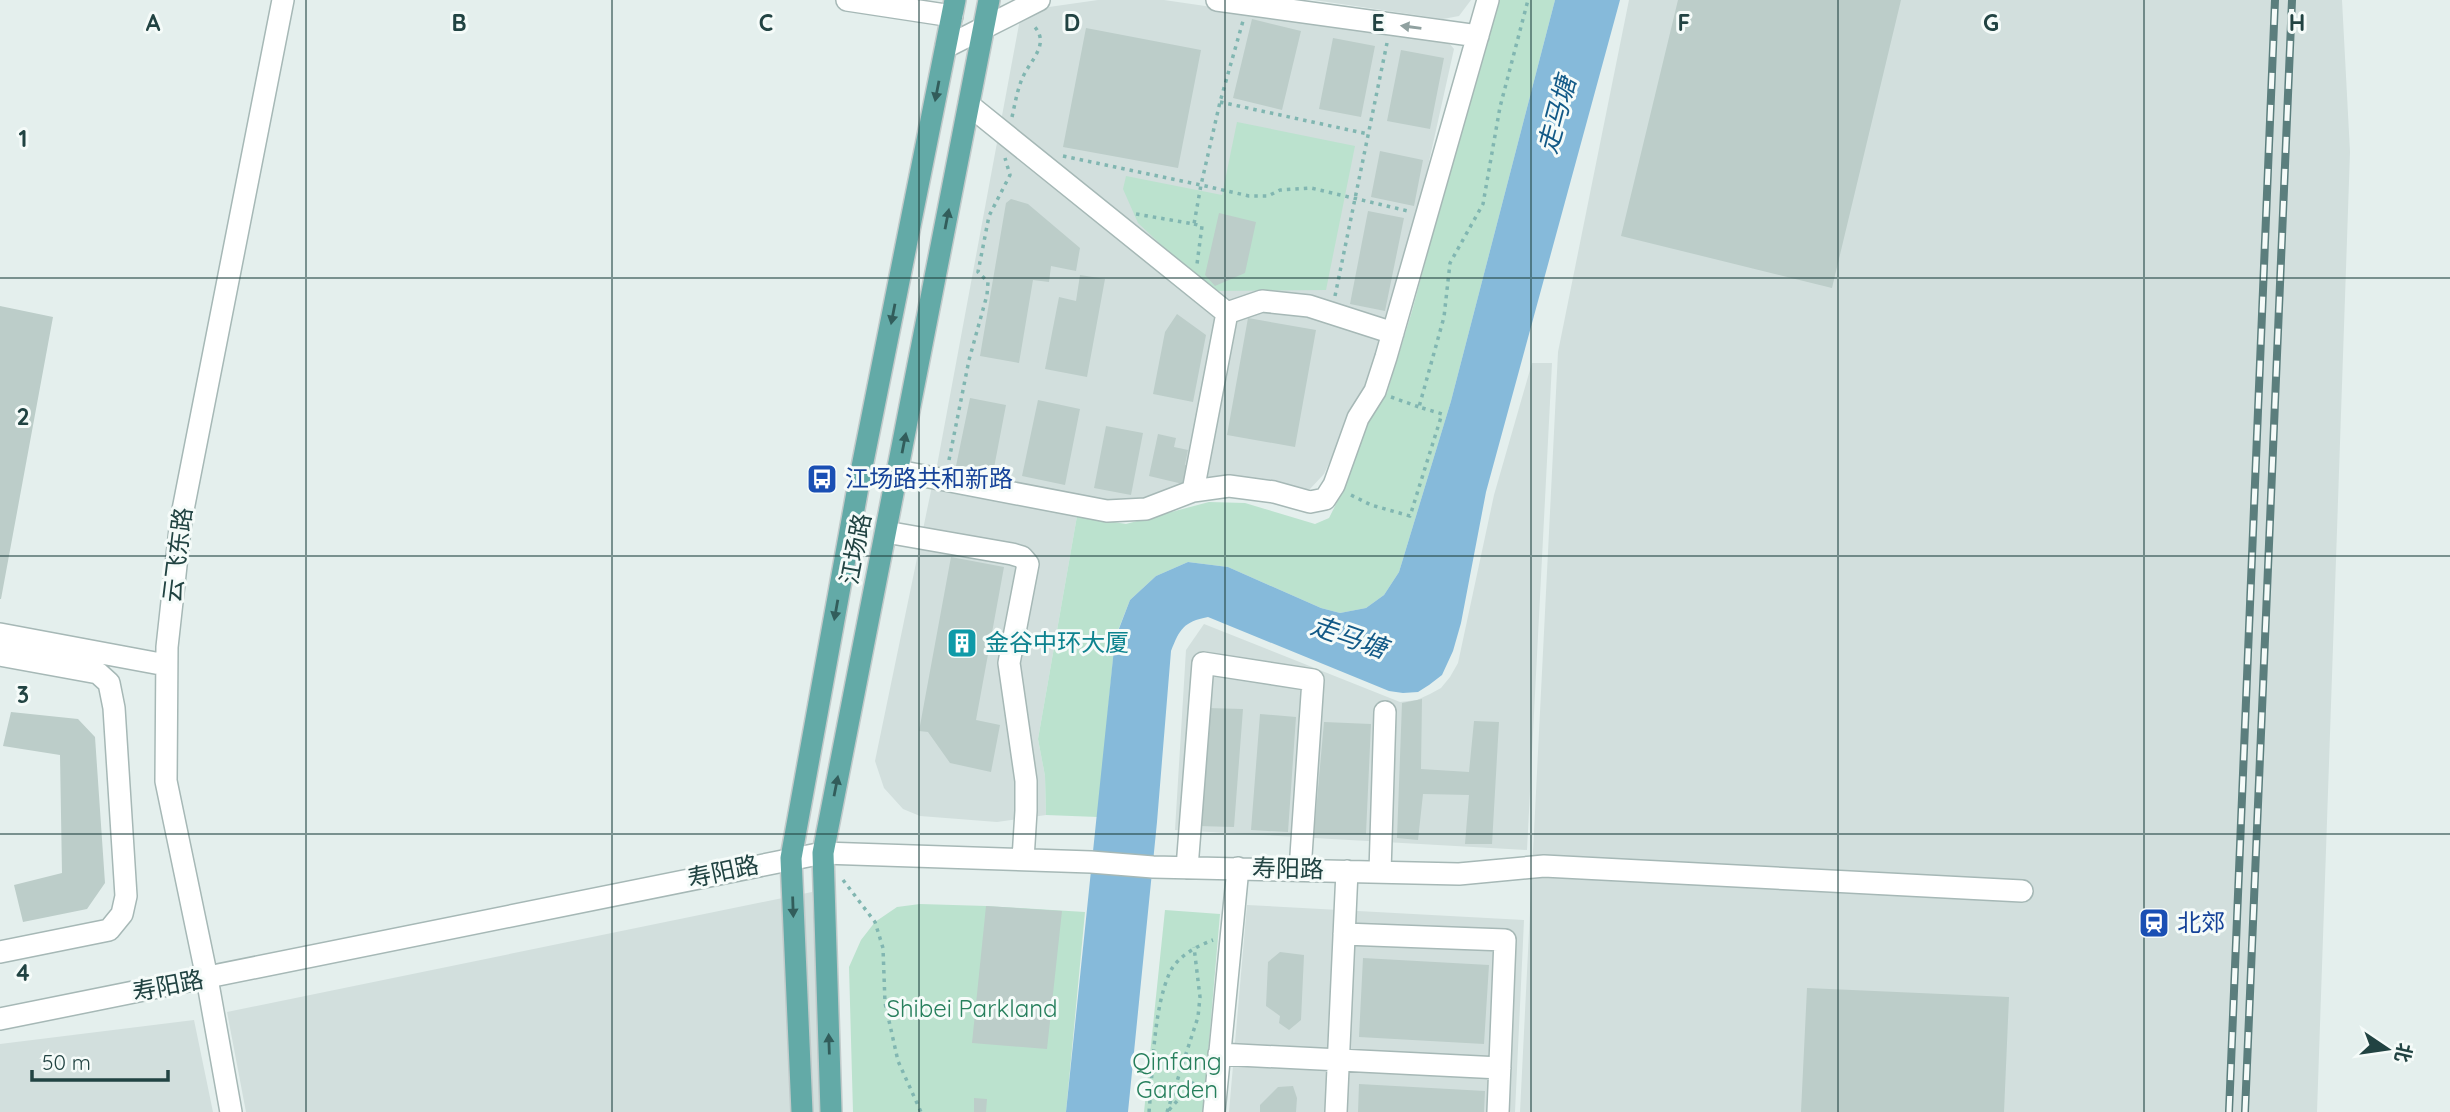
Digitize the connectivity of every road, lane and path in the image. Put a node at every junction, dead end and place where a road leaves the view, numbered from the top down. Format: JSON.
{"nodes":[{"id":1,"x":283,"y":0,"type":"edge"},
{"id":2,"x":848,"y":0,"type":"edge"},
{"id":3,"x":989,"y":0,"type":"edge"},
{"id":4,"x":1217,"y":0,"type":"edge"},
{"id":5,"x":1488,"y":0,"type":"edge"},
{"id":6,"x":1528,"y":0,"type":"edge"},
{"id":7,"x":1033,"y":2,"type":"edge"},
{"id":8,"x":1248,"y":4,"type":"junction"},
{"id":9,"x":953,"y":8,"type":"edge"},
{"id":10,"x":1391,"y":24,"type":"junction"},
{"id":11,"x":983,"y":29,"type":"junction"},
{"id":12,"x":1478,"y":36,"type":"junction"},
{"id":13,"x":946,"y":47,"type":"junction"},
{"id":14,"x":1220,"y":102,"type":"junction"},
{"id":15,"x":969,"y":105,"type":"junction"},
{"id":16,"x":1368,"y":134,"type":"junction"},
{"id":17,"x":1007,"y":136,"type":"junction"},
{"id":18,"x":1059,"y":155,"type":"dead end"},
{"id":19,"x":1201,"y":185,"type":"junction"},
{"id":20,"x":1354,"y":199,"type":"junction"},
{"id":21,"x":1132,"y":213,"type":"dead end"},
{"id":22,"x":1427,"y":216,"type":"junction"},
{"id":23,"x":1194,"y":224,"type":"junction"},
{"id":24,"x":1194,"y":286,"type":"junction"},
{"id":25,"x":1227,"y":313,"type":"junction"},
{"id":26,"x":1332,"y":314,"type":"junction"},
{"id":27,"x":1393,"y":333,"type":"junction"},
{"id":28,"x":1375,"y":391,"type":"junction"},
{"id":29,"x":1419,"y":407,"type":"junction"},
{"id":30,"x":898,"y":471,"type":"junction"},
{"id":31,"x":944,"y":480,"type":"junction"},
{"id":32,"x":1334,"y":485,"type":"junction"},
{"id":33,"x":1193,"y":491,"type":"junction"},
{"id":34,"x":886,"y":532,"type":"junction"},
{"id":35,"x":0,"y":634,"type":"edge"},
{"id":36,"x":0,"y":655,"type":"edge"},
{"id":37,"x":166,"y":665,"type":"junction"},
{"id":38,"x":1385,"y":712,"type":"dead end"},
{"id":39,"x":823,"y":853,"type":"junction"},
{"id":40,"x":791,"y":858,"type":"junction"},
{"id":41,"x":1023,"y":859,"type":"junction"},
{"id":42,"x":1187,"y":868,"type":"junction"},
{"id":43,"x":1238,"y":868,"type":"junction"},
{"id":44,"x":1300,"y":870,"type":"junction"},
{"id":45,"x":1347,"y":871,"type":"junction"},
{"id":46,"x":1380,"y":872,"type":"junction"},
{"id":47,"x":2022,"y":891,"type":"dead end"},
{"id":48,"x":1231,"y":932,"type":"junction"},
{"id":49,"x":1344,"y":934,"type":"junction"},
{"id":50,"x":1194,"y":947,"type":"junction"},
{"id":51,"x":0,"y":952,"type":"edge"},
{"id":52,"x":207,"y":978,"type":"junction"},
{"id":53,"x":0,"y":1019,"type":"edge"},
{"id":54,"x":1219,"y":1059,"type":"junction"},
{"id":55,"x":1338,"y":1060,"type":"junction"},
{"id":56,"x":1500,"y":1068,"type":"junction"},
{"id":57,"x":230,"y":1112,"type":"edge"},
{"id":58,"x":802,"y":1112,"type":"edge"},
{"id":59,"x":831,"y":1112,"type":"edge"},
{"id":60,"x":920,"y":1112,"type":"edge"},
{"id":61,"x":1149,"y":1112,"type":"edge"},
{"id":62,"x":1167,"y":1112,"type":"edge"},
{"id":63,"x":1214,"y":1112,"type":"edge"},
{"id":64,"x":1336,"y":1112,"type":"edge"},
{"id":65,"x":1497,"y":1112,"type":"edge"}],
"edges":[{"from":1,"to":37,"type":"street","name":"云飞东路"},
{"from":2,"to":9,"type":"street"},
{"from":3,"to":11,"type":"main road","name":"江场路"},
{"from":4,"to":8,"type":"street"},
{"from":5,"to":12,"type":"street"},
{"from":6,"to":29,"type":"path"},
{"from":7,"to":11,"type":"street"},
{"from":7,"to":17,"type":"path"},
{"from":8,"to":10,"type":"street"},
{"from":8,"to":14,"type":"path"},
{"from":9,"to":13,"type":"main road","name":"江场路"},
{"from":12,"to":10,"type":"street","one_way":true},
{"from":10,"to":16,"type":"path"},
{"from":11,"to":13,"type":"street"},
{"from":11,"to":15,"type":"main road","name":"江场路"},
{"from":12,"to":22,"type":"street"},
{"from":13,"to":40,"type":"main road","name":"江场路","one_way":true},
{"from":14,"to":16,"type":"path"},
{"from":14,"to":19,"type":"path"},
{"from":15,"to":17,"type":"street"},
{"from":30,"to":15,"type":"main road","name":"江场路","one_way":true},
{"from":16,"to":20,"type":"path"},
{"from":17,"to":24,"type":"street"},
{"from":17,"to":31,"type":"path"},
{"from":18,"to":19,"type":"path"},
{"from":19,"to":20,"type":"path"},
{"from":19,"to":23,"type":"path"},
{"from":20,"to":22,"type":"path"},
{"from":20,"to":26,"type":"path"},
{"from":21,"to":23,"type":"path"},
{"from":22,"to":27,"type":"street"},
{"from":23,"to":24,"type":"path"},
{"from":24,"to":25,"type":"street"},
{"from":25,"to":26,"type":"street"},
{"from":25,"to":33,"type":"street"},
{"from":26,"to":27,"type":"street"},
{"from":27,"to":28,"type":"street"},
{"from":28,"to":29,"type":"path"},
{"from":28,"to":32,"type":"street"},
{"from":29,"to":32,"type":"path"},
{"from":30,"to":31,"type":"street"},
{"from":30,"to":34,"type":"main road","name":"江场路"},
{"from":31,"to":33,"type":"street"},
{"from":32,"to":33,"type":"street"},
{"from":39,"to":34,"type":"main road","name":"江场路","one_way":true},
{"from":34,"to":41,"type":"street"},
{"from":35,"to":37,"type":"street"},
{"from":36,"to":51,"type":"street"},
{"from":37,"to":52,"type":"street","name":"云飞东路"},
{"from":38,"to":46,"type":"street"},
{"from":39,"to":40,"type":"street","name":"寿阳路"},
{"from":39,"to":41,"type":"street","name":"寿阳路"},
{"from":59,"to":39,"type":"main road","name":"江场路","one_way":true},
{"from":39,"to":60,"type":"path"},
{"from":40,"to":52,"type":"street","name":"寿阳路"},
{"from":40,"to":58,"type":"main road","name":"江场路","one_way":true},
{"from":41,"to":42,"type":"street","name":"寿阳路"},
{"from":42,"to":43,"type":"street","name":"寿阳路"},
{"from":42,"to":44,"type":"street"},
{"from":43,"to":44,"type":"street","name":"寿阳路"},
{"from":43,"to":48,"type":"street"},
{"from":44,"to":45,"type":"street","name":"寿阳路"},
{"from":45,"to":46,"type":"street","name":"寿阳路"},
{"from":45,"to":49,"type":"street"},
{"from":46,"to":47,"type":"street","name":"寿阳路"},
{"from":48,"to":50,"type":"path"},
{"from":48,"to":54,"type":"street"},
{"from":49,"to":55,"type":"street"},
{"from":49,"to":56,"type":"street"},
{"from":50,"to":61,"type":"path"},
{"from":50,"to":62,"type":"path"},
{"from":52,"to":53,"type":"street","name":"寿阳路"},
{"from":52,"to":57,"type":"street","name":"云飞东路"},
{"from":54,"to":55,"type":"street"},
{"from":54,"to":62,"type":"path"},
{"from":54,"to":63,"type":"street"},
{"from":55,"to":56,"type":"street"},
{"from":55,"to":64,"type":"street"},
{"from":56,"to":65,"type":"street"}]}
